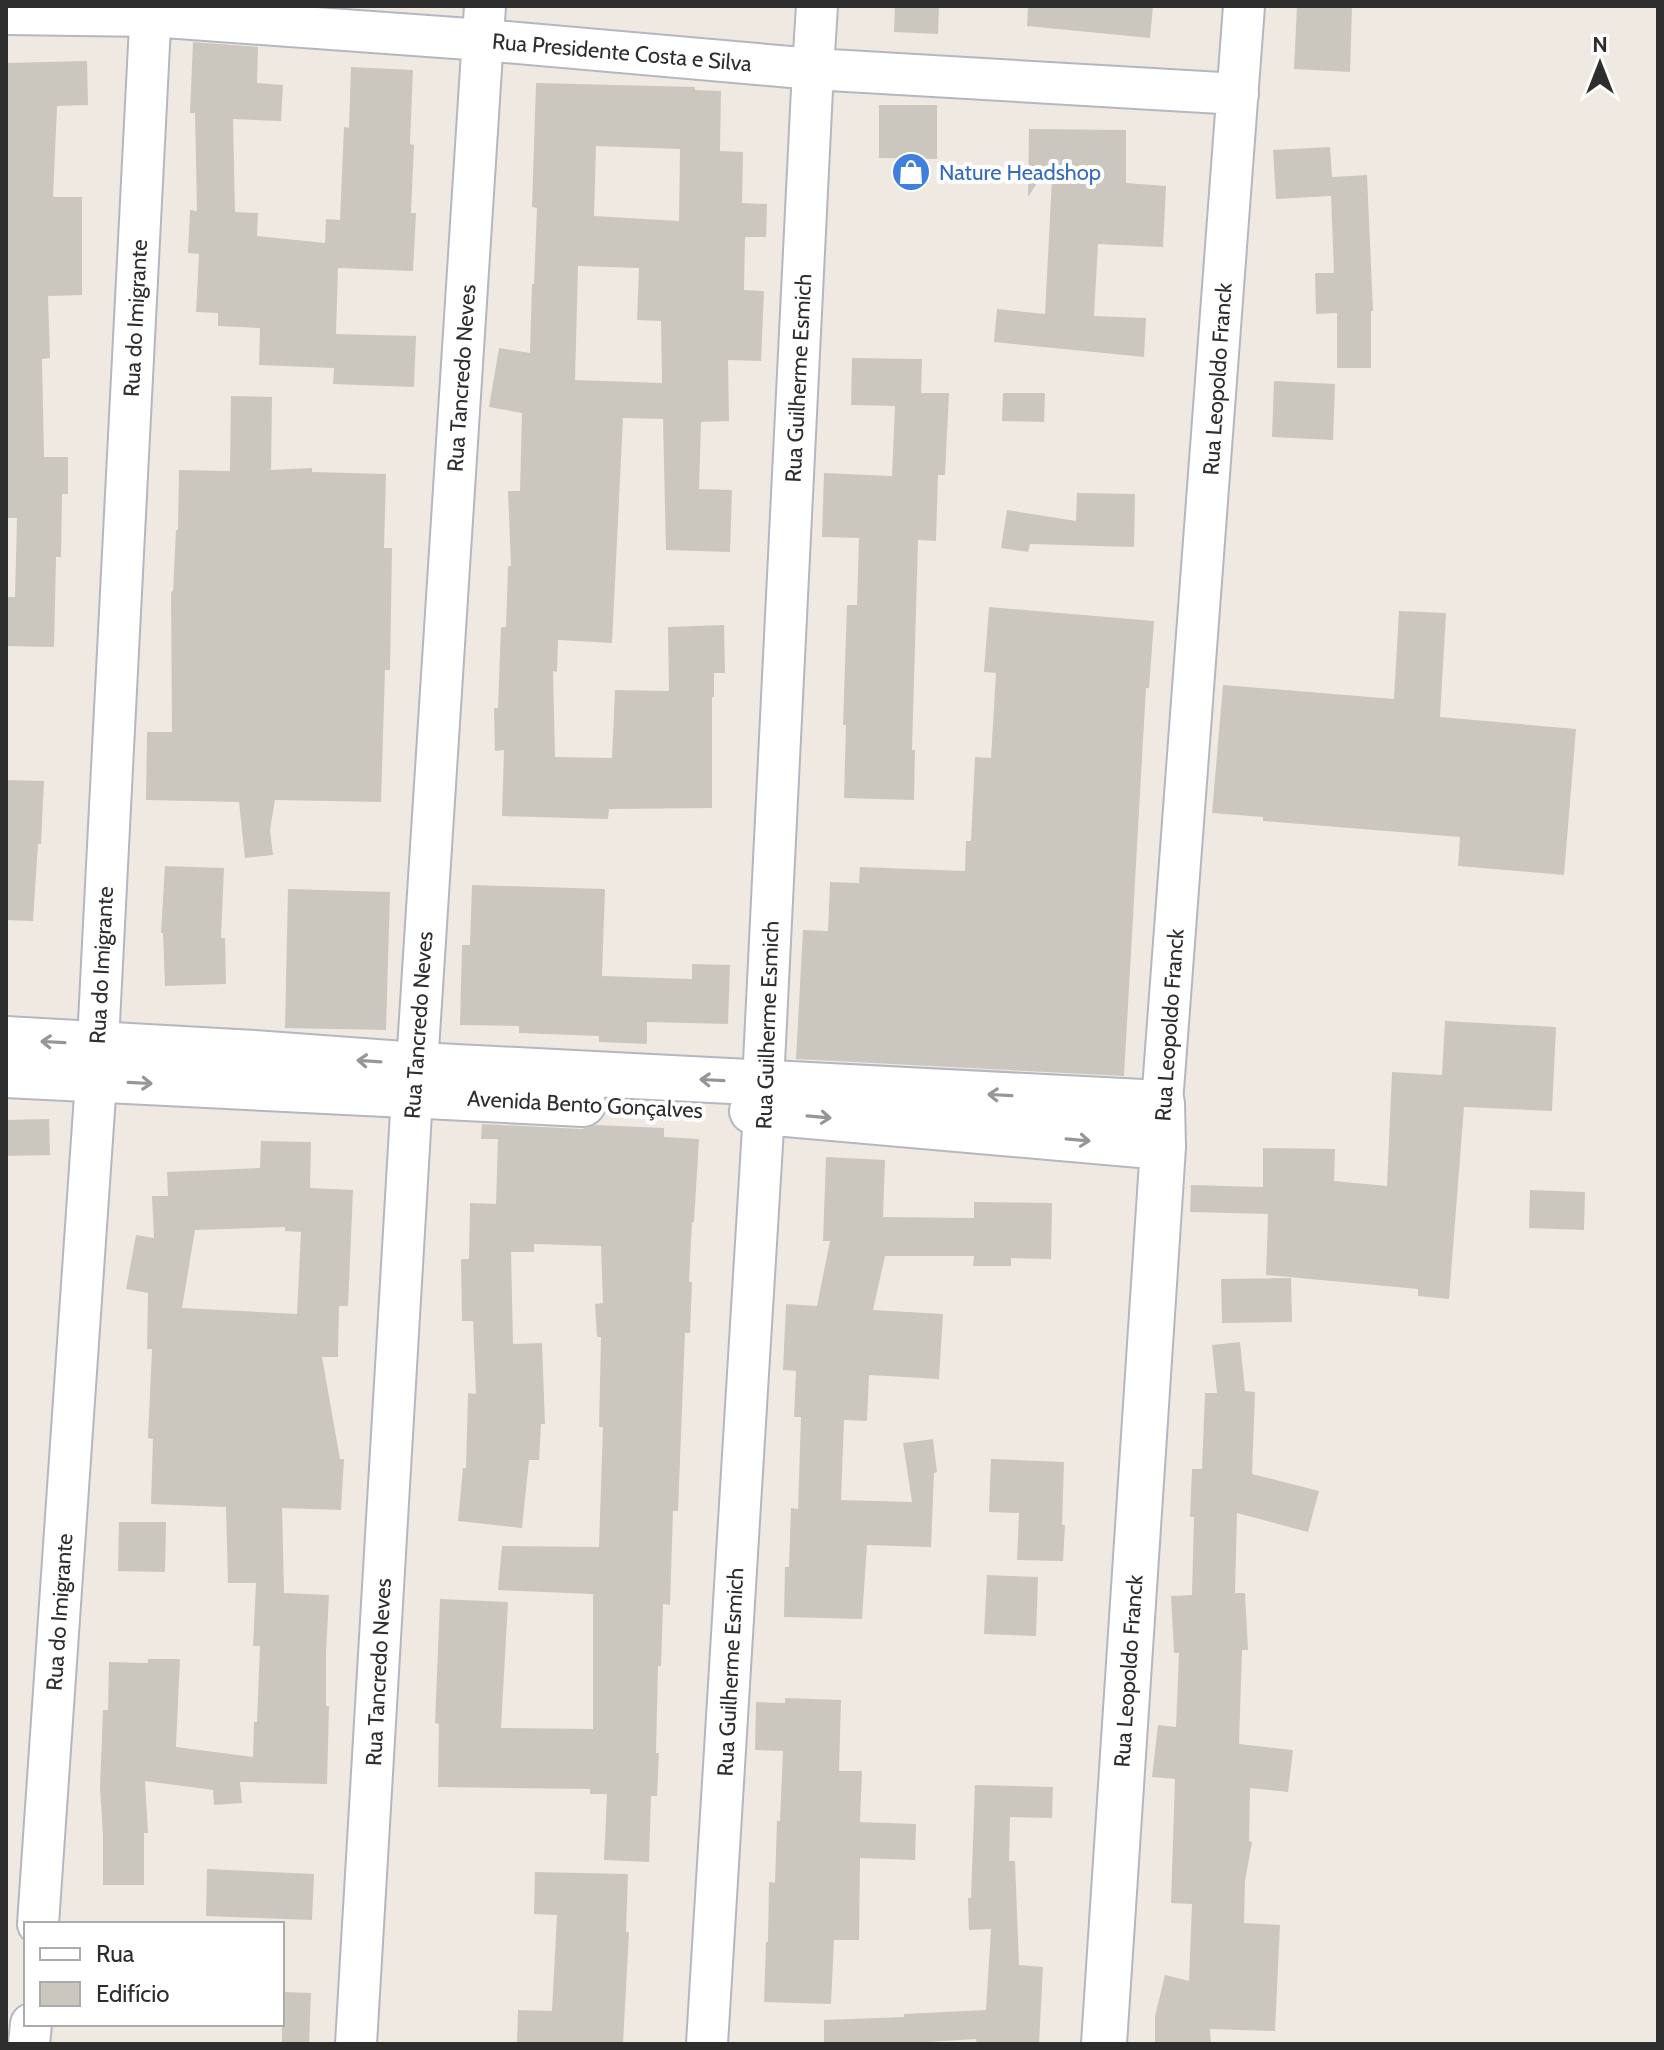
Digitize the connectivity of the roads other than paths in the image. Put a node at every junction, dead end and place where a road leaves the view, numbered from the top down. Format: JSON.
{"nodes":[{"id":1,"x":817,"y":6,"type":"edge"},
{"id":2,"x":1244,"y":6,"type":"edge"},
{"id":3,"x":151,"y":11,"type":"edge"},
{"id":4,"x":6,"y":14,"type":"edge"},
{"id":5,"x":484,"y":23,"type":"edge"},
{"id":6,"x":813,"y":69,"type":"junction"},
{"id":7,"x":1238,"y":94,"type":"junction"},
{"id":8,"x":6,"y":1039,"type":"edge"},
{"id":9,"x":96,"y":1062,"type":"junction"},
{"id":10,"x":6,"y":1075,"type":"edge"},
{"id":11,"x":414,"y":1080,"type":"junction"},
{"id":12,"x":764,"y":1098,"type":"junction"},
{"id":13,"x":1162,"y":1103,"type":"junction"},
{"id":14,"x":1163,"y":1147,"type":"junction"},
{"id":15,"x":38,"y":1922,"type":"edge"},
{"id":16,"x":356,"y":2044,"type":"edge"},
{"id":17,"x":707,"y":2044,"type":"edge"},
{"id":18,"x":1104,"y":2044,"type":"edge"}],
"edges":[{"from":1,"to":6,"type":"street","name":"Rua Guilherme Esmich"},
{"from":2,"to":7,"type":"street","name":"Rua Leopoldo Franck"},
{"from":3,"to":4,"type":"street","name":"Rua Presidente Costa e Silva"},
{"from":3,"to":5,"type":"street","name":"Rua Presidente Costa e Silva"},
{"from":3,"to":9,"type":"street","name":"Rua do Imigrante"},
{"from":5,"to":6,"type":"street","name":"Rua Presidente Costa e Silva"},
{"from":5,"to":11,"type":"street","name":"Rua Tancredo Neves"},
{"from":6,"to":7,"type":"street","name":"Rua Presidente Costa e Silva"},
{"from":6,"to":12,"type":"street","name":"Rua Guilherme Esmich"},
{"from":7,"to":13,"type":"street","name":"Rua Leopoldo Franck"},
{"from":9,"to":8,"type":"main road","name":"Avenida Bento Gonçalves","one_way":true},
{"from":9,"to":10,"type":"main road","name":"Avenida Bento Gonçalves"},
{"from":9,"to":11,"type":"main road","name":"Avenida Bento Gonçalves"},
{"from":9,"to":15,"type":"street","name":"Rua do Imigrante"},
{"from":11,"to":12,"type":"main road","name":"Avenida Bento Gonçalves"},
{"from":11,"to":16,"type":"street","name":"Rua Tancredo Neves"},
{"from":13,"to":12,"type":"main road","name":"Avenida Bento Gonçalves","one_way":true},
{"from":12,"to":14,"type":"main road","name":"Avenida Bento Gonçalves","one_way":true},
{"from":12,"to":17,"type":"street","name":"Rua Guilherme Esmich"},
{"from":13,"to":14,"type":"main road","name":"Rua Leopoldo Franck"},
{"from":14,"to":18,"type":"main road","name":"Rua Leopoldo Franck"}]}
